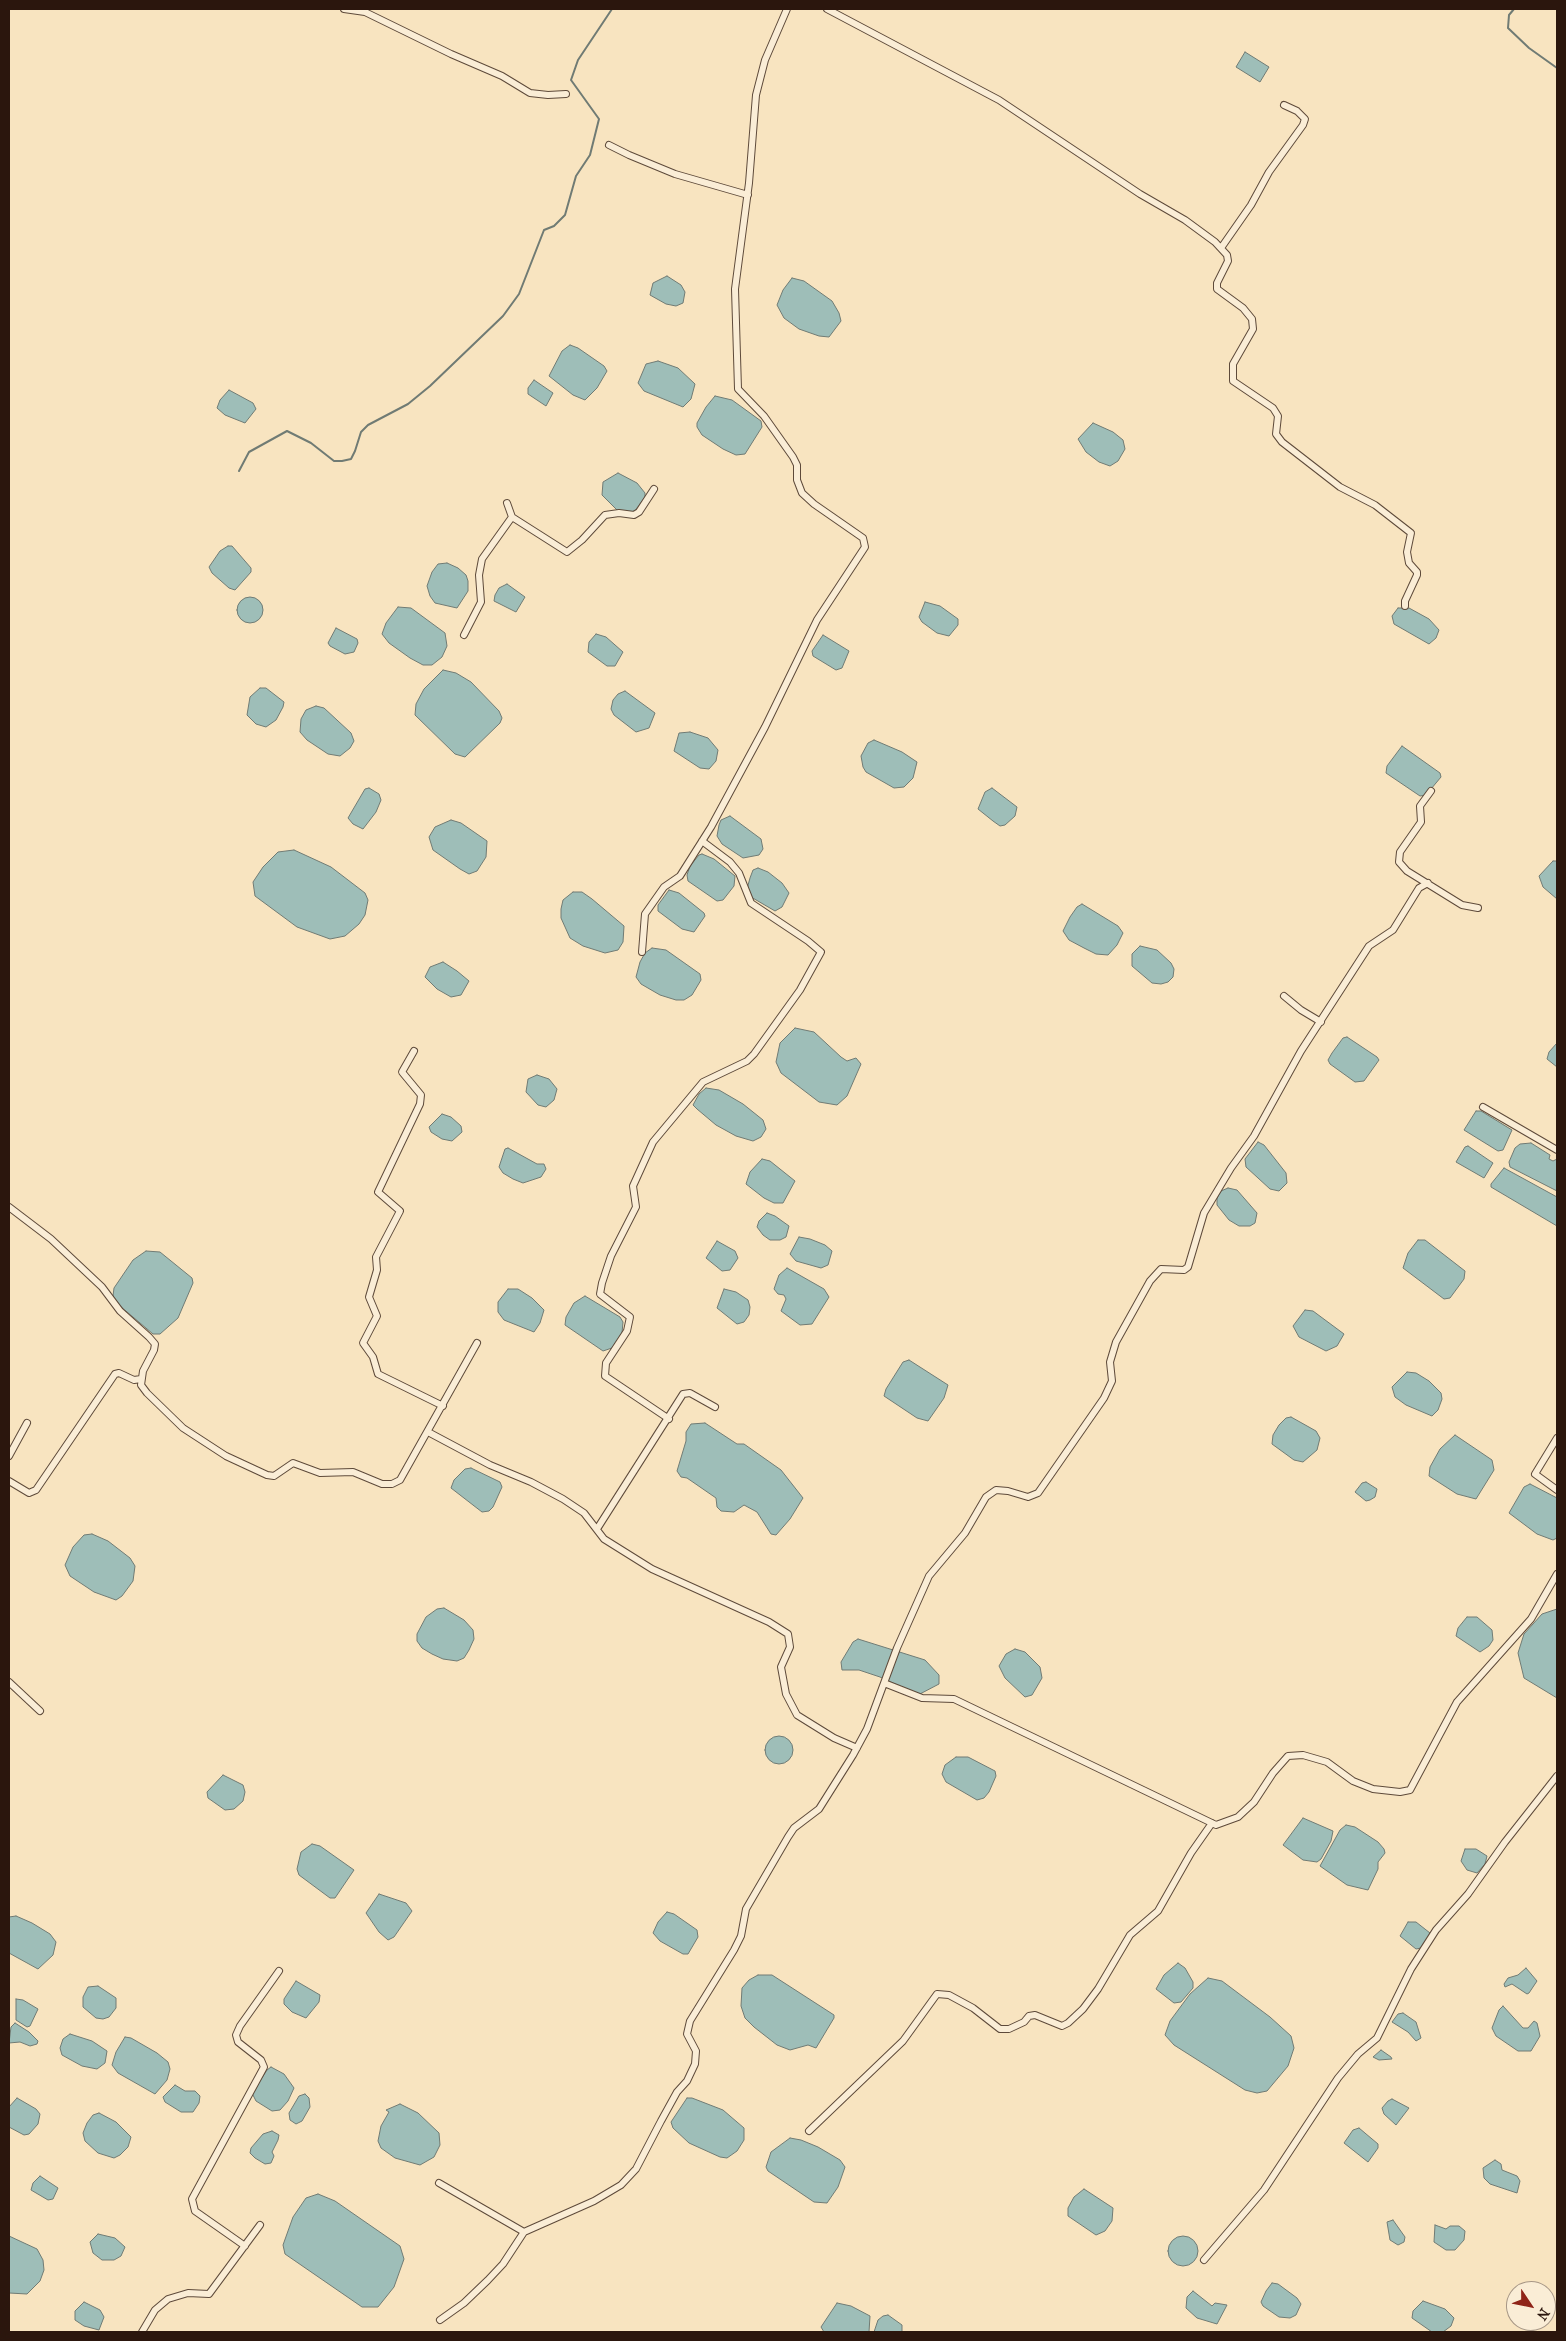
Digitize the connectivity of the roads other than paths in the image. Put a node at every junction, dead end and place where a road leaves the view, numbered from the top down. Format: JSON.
{"nodes":[{"id":1,"x":344,"y":9,"type":"edge"},
{"id":2,"x":787,"y":9,"type":"edge"},
{"id":3,"x":827,"y":9,"type":"edge"},
{"id":4,"x":566,"y":94,"type":"dead end"},
{"id":5,"x":1284,"y":105,"type":"dead end"},
{"id":6,"x":609,"y":144,"type":"dead end"},
{"id":7,"x":748,"y":195,"type":"junction"},
{"id":8,"x":1221,"y":248,"type":"junction"},
{"id":9,"x":654,"y":490,"type":"dead end"},
{"id":10,"x":507,"y":503,"type":"dead end"},
{"id":11,"x":512,"y":517,"type":"junction"},
{"id":12,"x":1405,"y":606,"type":"dead end"},
{"id":13,"x":464,"y":635,"type":"dead end"},
{"id":14,"x":1431,"y":791,"type":"dead end"},
{"id":15,"x":702,"y":841,"type":"junction"},
{"id":16,"x":1428,"y":883,"type":"junction"},
{"id":17,"x":1478,"y":908,"type":"dead end"},
{"id":18,"x":642,"y":952,"type":"dead end"},
{"id":19,"x":1284,"y":996,"type":"dead end"},
{"id":20,"x":1321,"y":1022,"type":"junction"},
{"id":21,"x":414,"y":1051,"type":"dead end"},
{"id":22,"x":1483,"y":1107,"type":"dead end"},
{"id":23,"x":1557,"y":1150,"type":"edge"},
{"id":24,"x":9,"y":1207,"type":"edge"},
{"id":25,"x":477,"y":1343,"type":"dead end"},
{"id":26,"x":141,"y":1378,"type":"junction"},
{"id":27,"x":442,"y":1406,"type":"junction"},
{"id":28,"x":715,"y":1407,"type":"dead end"},
{"id":29,"x":669,"y":1419,"type":"junction"},
{"id":30,"x":27,"y":1424,"type":"dead end"},
{"id":31,"x":428,"y":1432,"type":"junction"},
{"id":32,"x":1557,"y":1438,"type":"edge"},
{"id":33,"x":9,"y":1456,"type":"edge"},
{"id":34,"x":9,"y":1481,"type":"edge"},
{"id":35,"x":1557,"y":1490,"type":"edge"},
{"id":36,"x":597,"y":1529,"type":"junction"},
{"id":37,"x":1557,"y":1574,"type":"edge"},
{"id":38,"x":9,"y":1682,"type":"edge"},
{"id":39,"x":884,"y":1683,"type":"junction"},
{"id":40,"x":40,"y":1711,"type":"dead end"},
{"id":41,"x":857,"y":1748,"type":"junction"},
{"id":42,"x":1557,"y":1776,"type":"edge"},
{"id":43,"x":1212,"y":1823,"type":"junction"},
{"id":44,"x":279,"y":1971,"type":"dead end"},
{"id":45,"x":809,"y":2131,"type":"dead end"},
{"id":46,"x":439,"y":2183,"type":"dead end"},
{"id":47,"x":260,"y":2225,"type":"dead end"},
{"id":48,"x":524,"y":2232,"type":"junction"},
{"id":49,"x":245,"y":2246,"type":"junction"},
{"id":50,"x":1204,"y":2260,"type":"dead end"},
{"id":51,"x":440,"y":2320,"type":"dead end"},
{"id":52,"x":142,"y":2332,"type":"edge"}],
"edges":[{"from":1,"to":4,"type":"street"},
{"from":2,"to":7,"type":"street"},
{"from":3,"to":8,"type":"street"},
{"from":5,"to":8,"type":"street"},
{"from":6,"to":7,"type":"street"},
{"from":7,"to":15,"type":"street"},
{"from":8,"to":12,"type":"street"},
{"from":9,"to":11,"type":"street"},
{"from":10,"to":11,"type":"street"},
{"from":11,"to":13,"type":"street"},
{"from":14,"to":16,"type":"street"},
{"from":15,"to":18,"type":"street"},
{"from":15,"to":29,"type":"street"},
{"from":16,"to":17,"type":"street"},
{"from":16,"to":20,"type":"street"},
{"from":19,"to":20,"type":"street"},
{"from":20,"to":39,"type":"street"},
{"from":21,"to":27,"type":"street"},
{"from":22,"to":23,"type":"street"},
{"from":24,"to":26,"type":"street"},
{"from":25,"to":27,"type":"street"},
{"from":26,"to":31,"type":"street"},
{"from":26,"to":34,"type":"street"},
{"from":27,"to":31,"type":"street"},
{"from":28,"to":29,"type":"street"},
{"from":29,"to":36,"type":"street"},
{"from":30,"to":33,"type":"street"},
{"from":31,"to":36,"type":"street"},
{"from":32,"to":35,"type":"street"},
{"from":36,"to":41,"type":"street"},
{"from":37,"to":43,"type":"street"},
{"from":38,"to":40,"type":"street"},
{"from":39,"to":41,"type":"street"},
{"from":39,"to":43,"type":"street"},
{"from":41,"to":48,"type":"street"},
{"from":42,"to":50,"type":"street"},
{"from":43,"to":45,"type":"street"},
{"from":44,"to":49,"type":"street"},
{"from":46,"to":48,"type":"street"},
{"from":47,"to":49,"type":"street"},
{"from":48,"to":51,"type":"street"},
{"from":49,"to":52,"type":"street"}]}
